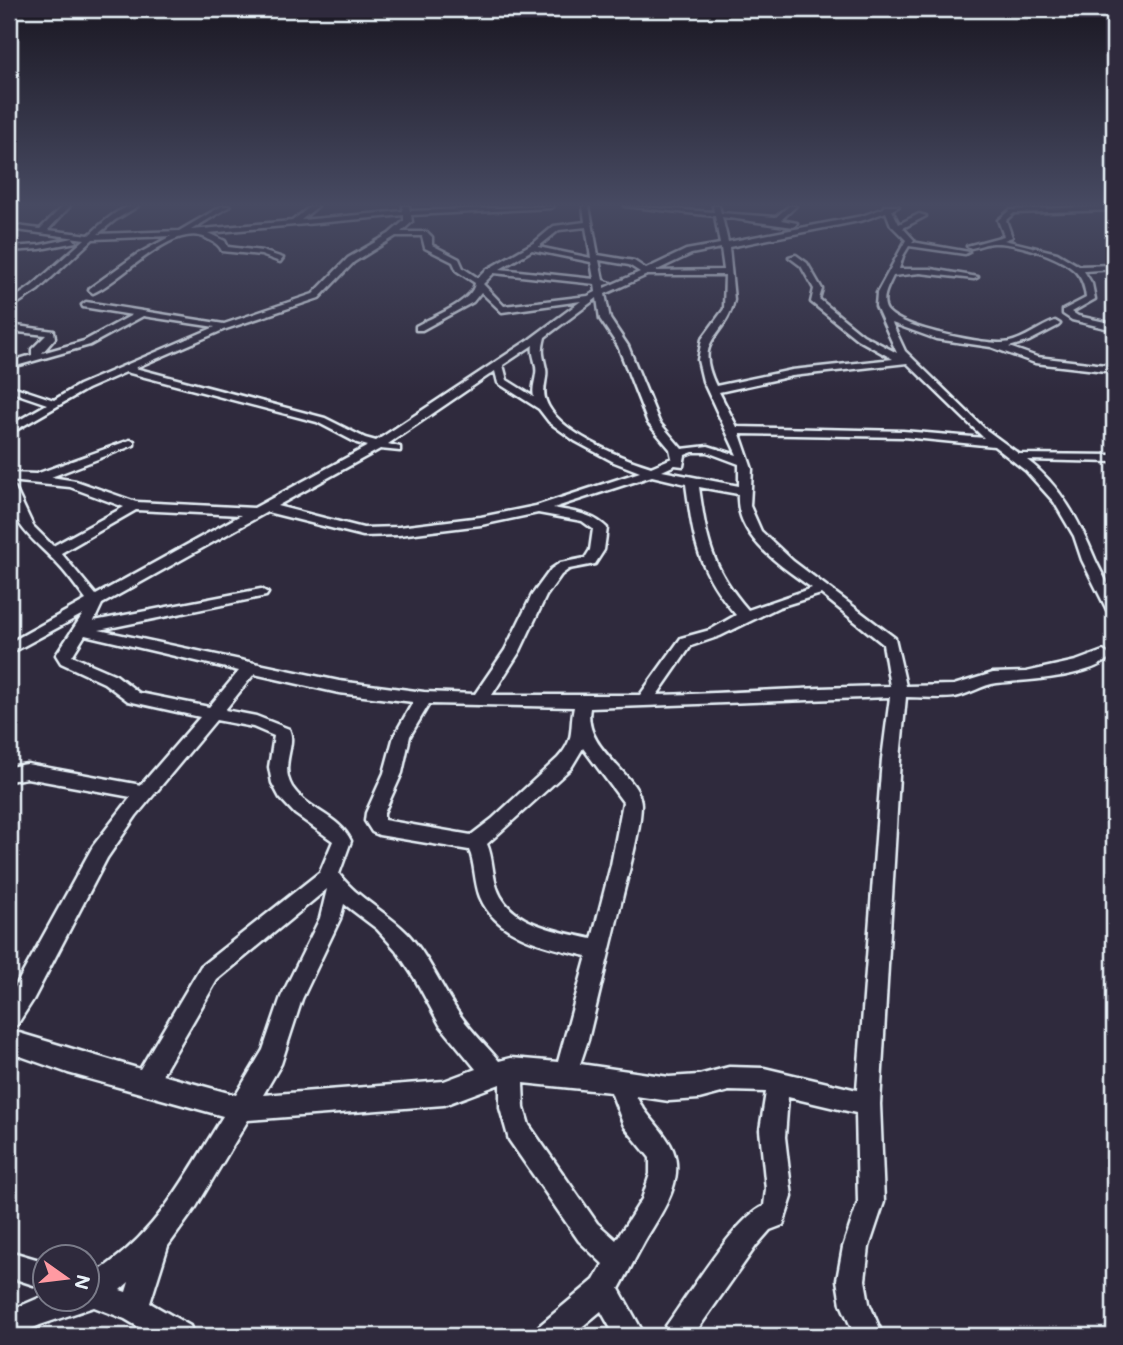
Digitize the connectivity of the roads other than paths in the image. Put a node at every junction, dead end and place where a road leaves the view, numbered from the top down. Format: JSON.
{"nodes":[{"id":1,"x":55,"y":269,"type":"edge"},
{"id":2,"x":125,"y":269,"type":"edge"},
{"id":3,"x":342,"y":269,"type":"edge"},
{"id":4,"x":460,"y":269,"type":"edge"},
{"id":5,"x":597,"y":269,"type":"edge"},
{"id":6,"x":641,"y":269,"type":"edge"},
{"id":7,"x":653,"y":269,"type":"edge"},
{"id":8,"x":727,"y":269,"type":"edge"},
{"id":9,"x":806,"y":269,"type":"edge"},
{"id":10,"x":895,"y":269,"type":"edge"},
{"id":11,"x":1077,"y":269,"type":"joint"},
{"id":12,"x":1081,"y":269,"type":"edge"},
{"id":13,"x":494,"y":270,"type":"joint"},
{"id":14,"x":646,"y":272,"type":"junction"},
{"id":15,"x":727,"y":272,"type":"junction"},
{"id":16,"x":894,"y":272,"type":"junction"},
{"id":17,"x":974,"y":277,"type":"dead end"},
{"id":18,"x":598,"y":282,"type":"junction"},
{"id":19,"x":479,"y":284,"type":"junction"},
{"id":20,"x":624,"y":284,"type":"junction"},
{"id":21,"x":93,"y":290,"type":"dead end"},
{"id":22,"x":596,"y":295,"type":"junction"},
{"id":23,"x":86,"y":305,"type":"dead end"},
{"id":24,"x":9,"y":306,"type":"edge"},
{"id":25,"x":142,"y":313,"type":"junction"},
{"id":26,"x":883,"y":314,"type":"junction"},
{"id":27,"x":1055,"y":324,"type":"dead end"},
{"id":28,"x":226,"y":326,"type":"junction"},
{"id":29,"x":1114,"y":327,"type":"edge"},
{"id":30,"x":9,"y":328,"type":"edge"},
{"id":31,"x":419,"y":328,"type":"dead end"},
{"id":32,"x":540,"y":336,"type":"junction"},
{"id":33,"x":1001,"y":346,"type":"junction"},
{"id":34,"x":37,"y":356,"type":"junction"},
{"id":35,"x":904,"y":361,"type":"junction"},
{"id":36,"x":498,"y":363,"type":"junction"},
{"id":37,"x":9,"y":365,"type":"edge"},
{"id":38,"x":916,"y":367,"type":"junction"},
{"id":39,"x":126,"y":369,"type":"junction"},
{"id":40,"x":1114,"y":369,"type":"edge"},
{"id":41,"x":9,"y":388,"type":"edge"},
{"id":42,"x":713,"y":390,"type":"junction"},
{"id":43,"x":54,"y":403,"type":"junction"},
{"id":44,"x":545,"y":409,"type":"junction"},
{"id":45,"x":733,"y":430,"type":"junction"},
{"id":46,"x":9,"y":431,"type":"edge"},
{"id":47,"x":130,"y":443,"type":"dead end"},
{"id":48,"x":995,"y":443,"type":"junction"},
{"id":49,"x":378,"y":445,"type":"junction"},
{"id":50,"x":396,"y":449,"type":"dead end"},
{"id":51,"x":679,"y":457,"type":"junction"},
{"id":52,"x":1018,"y":458,"type":"junction"},
{"id":53,"x":1114,"y":458,"type":"edge"},
{"id":54,"x":743,"y":461,"type":"junction"},
{"id":55,"x":649,"y":473,"type":"junction"},
{"id":56,"x":36,"y":478,"type":"junction"},
{"id":57,"x":686,"y":482,"type":"junction"},
{"id":58,"x":9,"y":486,"type":"edge"},
{"id":59,"x":745,"y":491,"type":"junction"},
{"id":60,"x":134,"y":506,"type":"junction"},
{"id":61,"x":259,"y":509,"type":"junction"},
{"id":62,"x":539,"y":509,"type":"junction"},
{"id":63,"x":52,"y":552,"type":"junction"},
{"id":64,"x":823,"y":589,"type":"junction"},
{"id":65,"x":261,"y":593,"type":"dead end"},
{"id":66,"x":93,"y":601,"type":"junction"},
{"id":67,"x":1114,"y":610,"type":"edge"},
{"id":68,"x":745,"y":616,"type":"junction"},
{"id":69,"x":81,"y":629,"type":"junction"},
{"id":70,"x":9,"y":635,"type":"edge"},
{"id":71,"x":29,"y":636,"type":"junction"},
{"id":72,"x":9,"y":649,"type":"edge"},
{"id":73,"x":1103,"y":656,"type":"dead end"},
{"id":74,"x":250,"y":669,"type":"junction"},
{"id":75,"x":899,"y":692,"type":"junction"},
{"id":76,"x":424,"y":698,"type":"junction"},
{"id":77,"x":480,"y":700,"type":"junction"},
{"id":78,"x":645,"y":700,"type":"junction"},
{"id":79,"x":583,"y":701,"type":"junction"},
{"id":80,"x":211,"y":713,"type":"junction"},
{"id":81,"x":582,"y":728,"type":"junction"},
{"id":82,"x":9,"y":774,"type":"edge"},
{"id":83,"x":145,"y":793,"type":"junction"},
{"id":84,"x":474,"y":844,"type":"junction"},
{"id":85,"x":334,"y":882,"type":"junction"},
{"id":86,"x":599,"y":950,"type":"junction"},
{"id":87,"x":9,"y":1017,"type":"edge"},
{"id":88,"x":9,"y":1041,"type":"edge"},
{"id":89,"x":502,"y":1071,"type":"junction"},
{"id":90,"x":565,"y":1074,"type":"junction"},
{"id":91,"x":618,"y":1081,"type":"junction"},
{"id":92,"x":145,"y":1083,"type":"junction"},
{"id":93,"x":779,"y":1085,"type":"junction"},
{"id":94,"x":868,"y":1104,"type":"junction"},
{"id":95,"x":241,"y":1109,"type":"junction"},
{"id":96,"x":156,"y":1241,"type":"junction"},
{"id":97,"x":619,"y":1261,"type":"junction"},
{"id":98,"x":9,"y":1264,"type":"edge"},
{"id":99,"x":32,"y":1271,"type":"edge"},
{"id":100,"x":102,"y":1283,"type":"edge"},
{"id":101,"x":604,"y":1290,"type":"junction"},
{"id":102,"x":102,"y":1300,"type":"edge"},
{"id":103,"x":134,"y":1309,"type":"junction"},
{"id":104,"x":33,"y":1314,"type":"edge"},
{"id":105,"x":9,"y":1325,"type":"edge"},
{"id":106,"x":180,"y":1336,"type":"edge"},
{"id":107,"x":548,"y":1336,"type":"edge"},
{"id":108,"x":631,"y":1336,"type":"edge"},
{"id":109,"x":676,"y":1336,"type":"edge"},
{"id":110,"x":869,"y":1336,"type":"edge"}],
"edges":[{"from":1,"to":24,"type":"street"},
{"from":2,"to":21,"type":"street"},
{"from":3,"to":28,"type":"street"},
{"from":4,"to":19,"type":"street"},
{"from":5,"to":18,"type":"street"},
{"from":6,"to":14,"type":"street"},
{"from":7,"to":14,"type":"street"},
{"from":8,"to":15,"type":"street"},
{"from":9,"to":35,"type":"street"},
{"from":10,"to":16,"type":"street"},
{"from":11,"to":12,"type":"street"},
{"from":11,"to":29,"type":"street"},
{"from":13,"to":18,"type":"street"},
{"from":13,"to":19,"type":"street"},
{"from":14,"to":15,"type":"street"},
{"from":14,"to":20,"type":"street"},
{"from":15,"to":42,"type":"street"},
{"from":16,"to":17,"type":"street"},
{"from":16,"to":26,"type":"street"},
{"from":18,"to":20,"type":"street"},
{"from":18,"to":22,"type":"street"},
{"from":19,"to":22,"type":"street"},
{"from":19,"to":31,"type":"street"},
{"from":20,"to":22,"type":"street"},
{"from":22,"to":32,"type":"street"},
{"from":22,"to":51,"type":"street"},
{"from":23,"to":25,"type":"street"},
{"from":25,"to":28,"type":"street"},
{"from":25,"to":34,"type":"street"},
{"from":26,"to":33,"type":"street"},
{"from":26,"to":38,"type":"street"},
{"from":27,"to":33,"type":"street"},
{"from":28,"to":39,"type":"street"},
{"from":30,"to":34,"type":"street"},
{"from":32,"to":36,"type":"street"},
{"from":32,"to":44,"type":"street"},
{"from":33,"to":40,"type":"street"},
{"from":34,"to":37,"type":"street"},
{"from":35,"to":38,"type":"street"},
{"from":35,"to":42,"type":"street"},
{"from":36,"to":44,"type":"street"},
{"from":36,"to":49,"type":"street"},
{"from":38,"to":48,"type":"street"},
{"from":39,"to":43,"type":"street"},
{"from":39,"to":49,"type":"street"},
{"from":41,"to":43,"type":"street"},
{"from":42,"to":45,"type":"street"},
{"from":43,"to":46,"type":"street"},
{"from":44,"to":55,"type":"street"},
{"from":45,"to":48,"type":"street"},
{"from":45,"to":54,"type":"street"},
{"from":47,"to":56,"type":"street"},
{"from":48,"to":52,"type":"street"},
{"from":49,"to":50,"type":"street"},
{"from":49,"to":61,"type":"street"},
{"from":51,"to":54,"type":"street"},
{"from":51,"to":55,"type":"street"},
{"from":51,"to":57,"type":"street"},
{"from":52,"to":53,"type":"street"},
{"from":52,"to":67,"type":"street"},
{"from":54,"to":59,"type":"street"},
{"from":55,"to":57,"type":"street"},
{"from":55,"to":62,"type":"street"},
{"from":56,"to":58,"type":"street"},
{"from":56,"to":60,"type":"street"},
{"from":57,"to":59,"type":"street"},
{"from":57,"to":68,"type":"street"},
{"from":58,"to":63,"type":"street"},
{"from":59,"to":64,"type":"street"},
{"from":60,"to":61,"type":"street"},
{"from":60,"to":63,"type":"street"},
{"from":61,"to":62,"type":"street"},
{"from":61,"to":66,"type":"street"},
{"from":62,"to":77,"type":"street"},
{"from":63,"to":66,"type":"street"},
{"from":64,"to":68,"type":"street"},
{"from":64,"to":75,"type":"street"},
{"from":65,"to":69,"type":"street"},
{"from":66,"to":69,"type":"street"},
{"from":66,"to":71,"type":"street"},
{"from":68,"to":78,"type":"street"},
{"from":69,"to":74,"type":"street"},
{"from":69,"to":80,"type":"street"},
{"from":70,"to":71,"type":"street"},
{"from":71,"to":72,"type":"street"},
{"from":73,"to":75,"type":"street"},
{"from":74,"to":76,"type":"street"},
{"from":74,"to":80,"type":"street"},
{"from":75,"to":78,"type":"street"},
{"from":75,"to":94,"type":"street"},
{"from":76,"to":77,"type":"street"},
{"from":76,"to":84,"type":"street"},
{"from":77,"to":79,"type":"street"},
{"from":78,"to":79,"type":"street"},
{"from":79,"to":81,"type":"street"},
{"from":80,"to":83,"type":"street"},
{"from":80,"to":85,"type":"street"},
{"from":81,"to":84,"type":"street"},
{"from":81,"to":86,"type":"street"},
{"from":82,"to":83,"type":"street"},
{"from":83,"to":87,"type":"street"},
{"from":84,"to":86,"type":"street"},
{"from":85,"to":89,"type":"street"},
{"from":85,"to":92,"type":"street"},
{"from":85,"to":95,"type":"street"},
{"from":86,"to":90,"type":"street"},
{"from":88,"to":92,"type":"street"},
{"from":89,"to":90,"type":"street"},
{"from":89,"to":95,"type":"street"},
{"from":89,"to":97,"type":"street"},
{"from":90,"to":91,"type":"street"},
{"from":91,"to":93,"type":"street"},
{"from":91,"to":97,"type":"street"},
{"from":92,"to":95,"type":"street"},
{"from":93,"to":94,"type":"street"},
{"from":93,"to":109,"type":"street"},
{"from":94,"to":110,"type":"street"},
{"from":95,"to":96,"type":"street"},
{"from":96,"to":100,"type":"street"},
{"from":96,"to":103,"type":"street"},
{"from":97,"to":101,"type":"street"},
{"from":98,"to":99,"type":"street"},
{"from":101,"to":107,"type":"street"},
{"from":101,"to":108,"type":"street"},
{"from":102,"to":103,"type":"street"},
{"from":103,"to":106,"type":"street"},
{"from":104,"to":105,"type":"street"}]}
